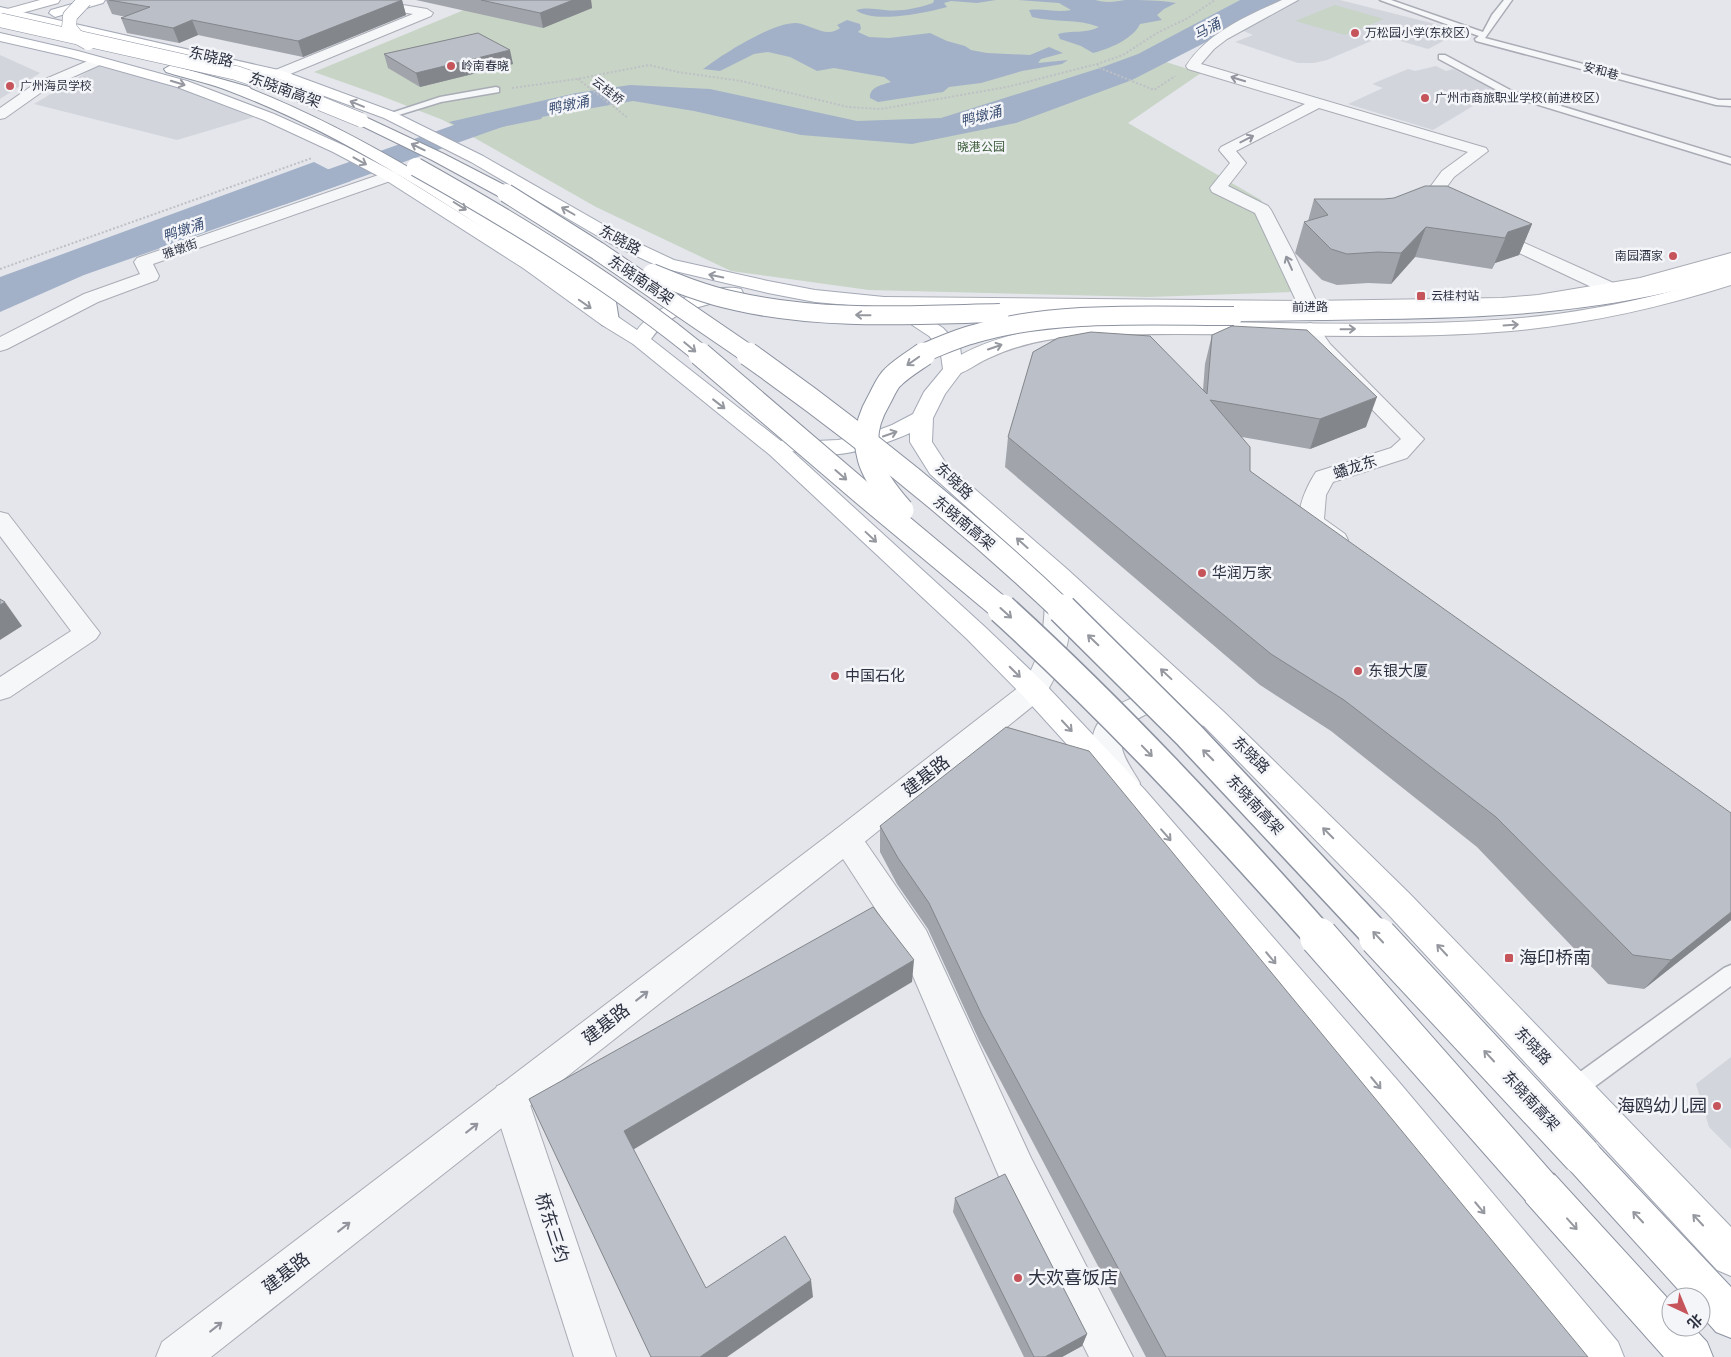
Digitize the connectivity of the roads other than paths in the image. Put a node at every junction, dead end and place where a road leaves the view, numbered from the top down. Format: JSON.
{"nodes":[{"id":1,"x":43,"y":0,"type":"edge"},
{"id":2,"x":54,"y":0,"type":"edge"},
{"id":3,"x":70,"y":0,"type":"edge"},
{"id":4,"x":85,"y":0,"type":"edge"},
{"id":5,"x":99,"y":0,"type":"edge"},
{"id":6,"x":113,"y":0,"type":"edge"},
{"id":7,"x":352,"y":0,"type":"edge"},
{"id":8,"x":1292,"y":0,"type":"edge"},
{"id":9,"x":1384,"y":0,"type":"edge"},
{"id":10,"x":1508,"y":0,"type":"edge"},
{"id":11,"x":41,"y":17,"type":"junction"},
{"id":12,"x":2,"y":19,"type":"edge"},
{"id":13,"x":90,"y":35,"type":"junction"},
{"id":14,"x":1485,"y":35,"type":"junction"},
{"id":15,"x":0,"y":37,"type":"edge"},
{"id":16,"x":120,"y":38,"type":"junction"},
{"id":17,"x":0,"y":47,"type":"edge"},
{"id":18,"x":73,"y":54,"type":"junction"},
{"id":19,"x":1442,"y":57,"type":"dead end"},
{"id":20,"x":97,"y":61,"type":"junction"},
{"id":21,"x":171,"y":69,"type":"junction"},
{"id":22,"x":278,"y":74,"type":"junction"},
{"id":23,"x":227,"y":85,"type":"junction"},
{"id":24,"x":496,"y":90,"type":"road end"},
{"id":25,"x":1318,"y":103,"type":"junction"},
{"id":26,"x":1731,"y":103,"type":"edge"},
{"id":27,"x":0,"y":115,"type":"edge"},
{"id":28,"x":389,"y":115,"type":"junction"},
{"id":29,"x":1731,"y":161,"type":"edge"},
{"id":30,"x":386,"y":175,"type":"junction"},
{"id":31,"x":530,"y":207,"type":"junction"},
{"id":32,"x":1454,"y":215,"type":"edge"},
{"id":33,"x":1472,"y":224,"type":"edge"},
{"id":34,"x":1731,"y":258,"type":"edge"},
{"id":35,"x":1731,"y":269,"type":"edge"},
{"id":36,"x":1731,"y":279,"type":"edge"},
{"id":37,"x":1610,"y":289,"type":"junction"},
{"id":38,"x":815,"y":296,"type":"junction"},
{"id":39,"x":884,"y":303,"type":"junction"},
{"id":40,"x":1234,"y":316,"type":"junction"},
{"id":41,"x":1309,"y":318,"type":"junction"},
{"id":42,"x":609,"y":321,"type":"junction"},
{"id":43,"x":640,"y":340,"type":"junction"},
{"id":44,"x":0,"y":345,"type":"edge"},
{"id":45,"x":953,"y":370,"type":"junction"},
{"id":46,"x":922,"y":418,"type":"junction"},
{"id":47,"x":757,"y":434,"type":"junction"},
{"id":48,"x":0,"y":519,"type":"edge"},
{"id":49,"x":1352,"y":552,"type":"edge"},
{"id":50,"x":1058,"y":575,"type":"junction"},
{"id":51,"x":983,"y":592,"type":"junction"},
{"id":52,"x":0,"y":690,"type":"edge"},
{"id":53,"x":1034,"y":690,"type":"junction"},
{"id":54,"x":1214,"y":719,"type":"junction"},
{"id":55,"x":1134,"y":798,"type":"junction"},
{"id":56,"x":846,"y":839,"type":"junction"},
{"id":57,"x":1731,"y":974,"type":"edge"},
{"id":58,"x":1574,"y":1089,"type":"junction"},
{"id":59,"x":510,"y":1098,"type":"junction"},
{"id":60,"x":1731,"y":1256,"type":"edge"},
{"id":61,"x":1731,"y":1317,"type":"edge"},
{"id":62,"x":177,"y":1357,"type":"edge"},
{"id":63,"x":595,"y":1357,"type":"edge"},
{"id":64,"x":1112,"y":1357,"type":"edge"},
{"id":65,"x":1603,"y":1357,"type":"edge"},
{"id":66,"x":1692,"y":1357,"type":"edge"}],
"edges":[{"from":1,"to":12,"type":"main road"},
{"from":2,"to":12,"type":"main road"},
{"from":3,"to":12,"type":"main road"},
{"from":4,"to":21,"type":"main road","bridge":true},
{"from":5,"to":11,"type":"main road"},
{"from":6,"to":13,"type":"main road"},
{"from":7,"to":22,"type":"street"},
{"from":25,"to":8,"type":"street","one_way":true},
{"from":9,"to":14,"type":"lane"},
{"from":10,"to":14,"type":"lane"},
{"from":11,"to":12,"type":"main road","name":"东晓路"},
{"from":11,"to":12,"type":"main road"},
{"from":11,"to":13,"type":"main road","name":"东晓路"},
{"from":12,"to":13,"type":"main road","bridge":true},
{"from":12,"to":21,"type":"main road","name":"东晓南高架"},
{"from":13,"to":16,"type":"main road","name":"东晓路"},
{"from":31,"to":13,"type":"main road","name":"东晓南高架","one_way":true,"bridge":true},
{"from":14,"to":26,"type":"lane","name":"安和巷"},
{"from":15,"to":18,"type":"main road"},
{"from":16,"to":18,"type":"street"},
{"from":16,"to":22,"type":"main road","name":"东晓路"},
{"from":17,"to":18,"type":"main road"},
{"from":18,"to":20,"type":"main road"},
{"from":19,"to":29,"type":"lane"},
{"from":20,"to":27,"type":"street"},
{"from":20,"to":30,"type":"main road","one_way":true},
{"from":21,"to":23,"type":"main road","name":"东晓南高架"},
{"from":28,"to":22,"type":"main road","name":"东晓路","one_way":true},
{"from":23,"to":42,"type":"main road","one_way":true},
{"from":23,"to":51,"type":"main road","name":"东晓南高架","one_way":true,"bridge":true},
{"from":24,"to":28,"type":"lane"},
{"from":25,"to":32,"type":"street"},
{"from":41,"to":25,"type":"street","one_way":true},
{"from":38,"to":28,"type":"main road","name":"东晓路","one_way":true},
{"from":30,"to":42,"type":"main road","one_way":true},
{"from":30,"to":44,"type":"street","name":"雅墩街"},
{"from":40,"to":31,"type":"main road","one_way":true,"bridge":true},
{"from":61,"to":31,"type":"main road","name":"东晓南高架","one_way":true,"bridge":true},
{"from":33,"to":37,"type":"street"},
{"from":34,"to":37,"type":"main road","name":"前进路"},
{"from":35,"to":40,"type":"main road"},
{"from":41,"to":36,"type":"main road","name":"前进路","one_way":true},
{"from":37,"to":41,"type":"main road","name":"前进路"},
{"from":38,"to":39,"type":"main road","name":"东晓路"},
{"from":38,"to":43,"type":"main road"},
{"from":39,"to":41,"type":"main road","name":"前进路"},
{"from":39,"to":45,"type":"main road","name":"东晓路"},
{"from":40,"to":51,"type":"main road","one_way":true,"bridge":true},
{"from":45,"to":41,"type":"main road","name":"前进路","one_way":true},
{"from":41,"to":49,"type":"street","name":"蟠龙东"},
{"from":42,"to":43,"type":"main road"},
{"from":43,"to":47,"type":"main road","one_way":true},
{"from":45,"to":46,"type":"main road","name":"东晓路"},
{"from":47,"to":46,"type":"main road","one_way":true},
{"from":50,"to":46,"type":"main road","name":"东晓路","one_way":true},
{"from":47,"to":53,"type":"main road","one_way":true},
{"from":48,"to":52,"type":"street"},
{"from":50,"to":53,"type":"street"},
{"from":54,"to":50,"type":"main road","name":"东晓路","one_way":true},
{"from":51,"to":66,"type":"main road","name":"东晓南高架","one_way":true,"bridge":true},
{"from":53,"to":55,"type":"main road","one_way":true},
{"from":53,"to":56,"type":"street","name":"建基路"},
{"from":54,"to":55,"type":"street"},
{"from":58,"to":54,"type":"main road","name":"东晓路","one_way":true},
{"from":55,"to":65,"type":"main road","one_way":true},
{"from":59,"to":56,"type":"street","name":"建基路","one_way":true},
{"from":56,"to":64,"type":"street"},
{"from":57,"to":58,"type":"lane"},
{"from":60,"to":58,"type":"main road","name":"东晓路","one_way":true},
{"from":62,"to":59,"type":"street","name":"建基路","one_way":true},
{"from":59,"to":63,"type":"street","name":"桥东三约"}]}
